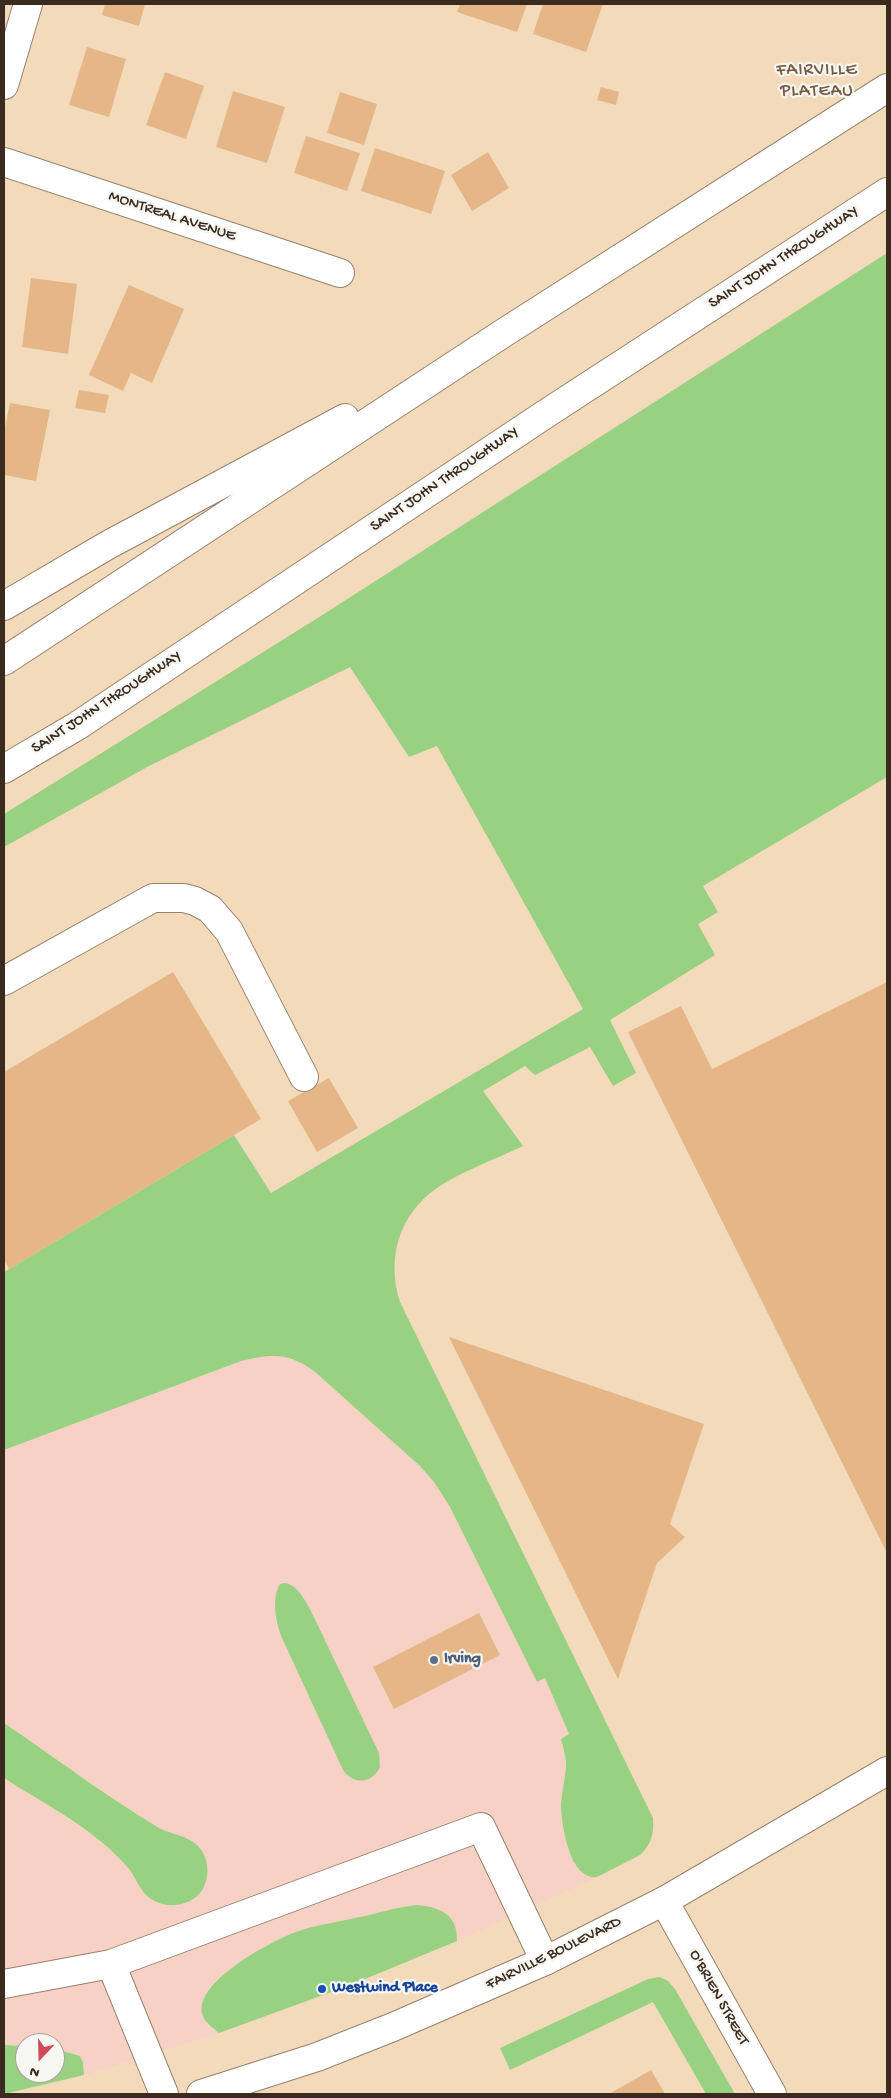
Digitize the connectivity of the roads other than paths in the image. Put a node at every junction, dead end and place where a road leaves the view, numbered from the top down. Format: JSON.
{"nodes":[{"id":1,"x":28,"y":4,"type":"edge"},
{"id":2,"x":4,"y":85,"type":"edge"},
{"id":3,"x":887,"y":88,"type":"edge"},
{"id":4,"x":4,"y":162,"type":"edge"},
{"id":5,"x":887,"y":192,"type":"edge"},
{"id":6,"x":340,"y":272,"type":"dead end"},
{"id":7,"x":502,"y":334,"type":"junction"},
{"id":8,"x":4,"y":606,"type":"edge"},
{"id":9,"x":4,"y":661,"type":"edge"},
{"id":10,"x":77,"y":726,"type":"junction"},
{"id":11,"x":4,"y":769,"type":"edge"},
{"id":12,"x":4,"y":777,"type":"edge"},
{"id":13,"x":4,"y":981,"type":"edge"},
{"id":14,"x":304,"y":1076,"type":"dead end"},
{"id":15,"x":887,"y":1771,"type":"edge"},
{"id":16,"x":664,"y":1901,"type":"junction"},
{"id":17,"x":545,"y":1961,"type":"junction"},
{"id":18,"x":110,"y":1964,"type":"junction"},
{"id":19,"x":4,"y":1984,"type":"edge"},
{"id":20,"x":164,"y":2094,"type":"edge"},
{"id":21,"x":202,"y":2094,"type":"edge"},
{"id":22,"x":772,"y":2094,"type":"edge"}],
"edges":[{"from":1,"to":2,"type":"main road"},
{"from":3,"to":7,"type":"main road"},
{"from":4,"to":6,"type":"main road","name":"MONTREAL AVENUE"},
{"from":5,"to":10,"type":"main road","name":"SAINT JOHN THROUGHWAY"},
{"from":7,"to":8,"type":"main road"},
{"from":7,"to":9,"type":"main road"},
{"from":10,"to":11,"type":"main road","name":"SAINT JOHN THROUGHWAY"},
{"from":10,"to":12,"type":"main road"},
{"from":13,"to":14,"type":"main road"},
{"from":15,"to":16,"type":"main road","name":"FAIRVILLE BOULEVARD"},
{"from":16,"to":17,"type":"main road","name":"FAIRVILLE BOULEVARD"},
{"from":16,"to":22,"type":"main road","name":"O'BRIEN STREET"},
{"from":17,"to":18,"type":"main road"},
{"from":17,"to":21,"type":"main road","name":"FAIRVILLE BOULEVARD"},
{"from":18,"to":19,"type":"main road"},
{"from":18,"to":20,"type":"main road"}]}
